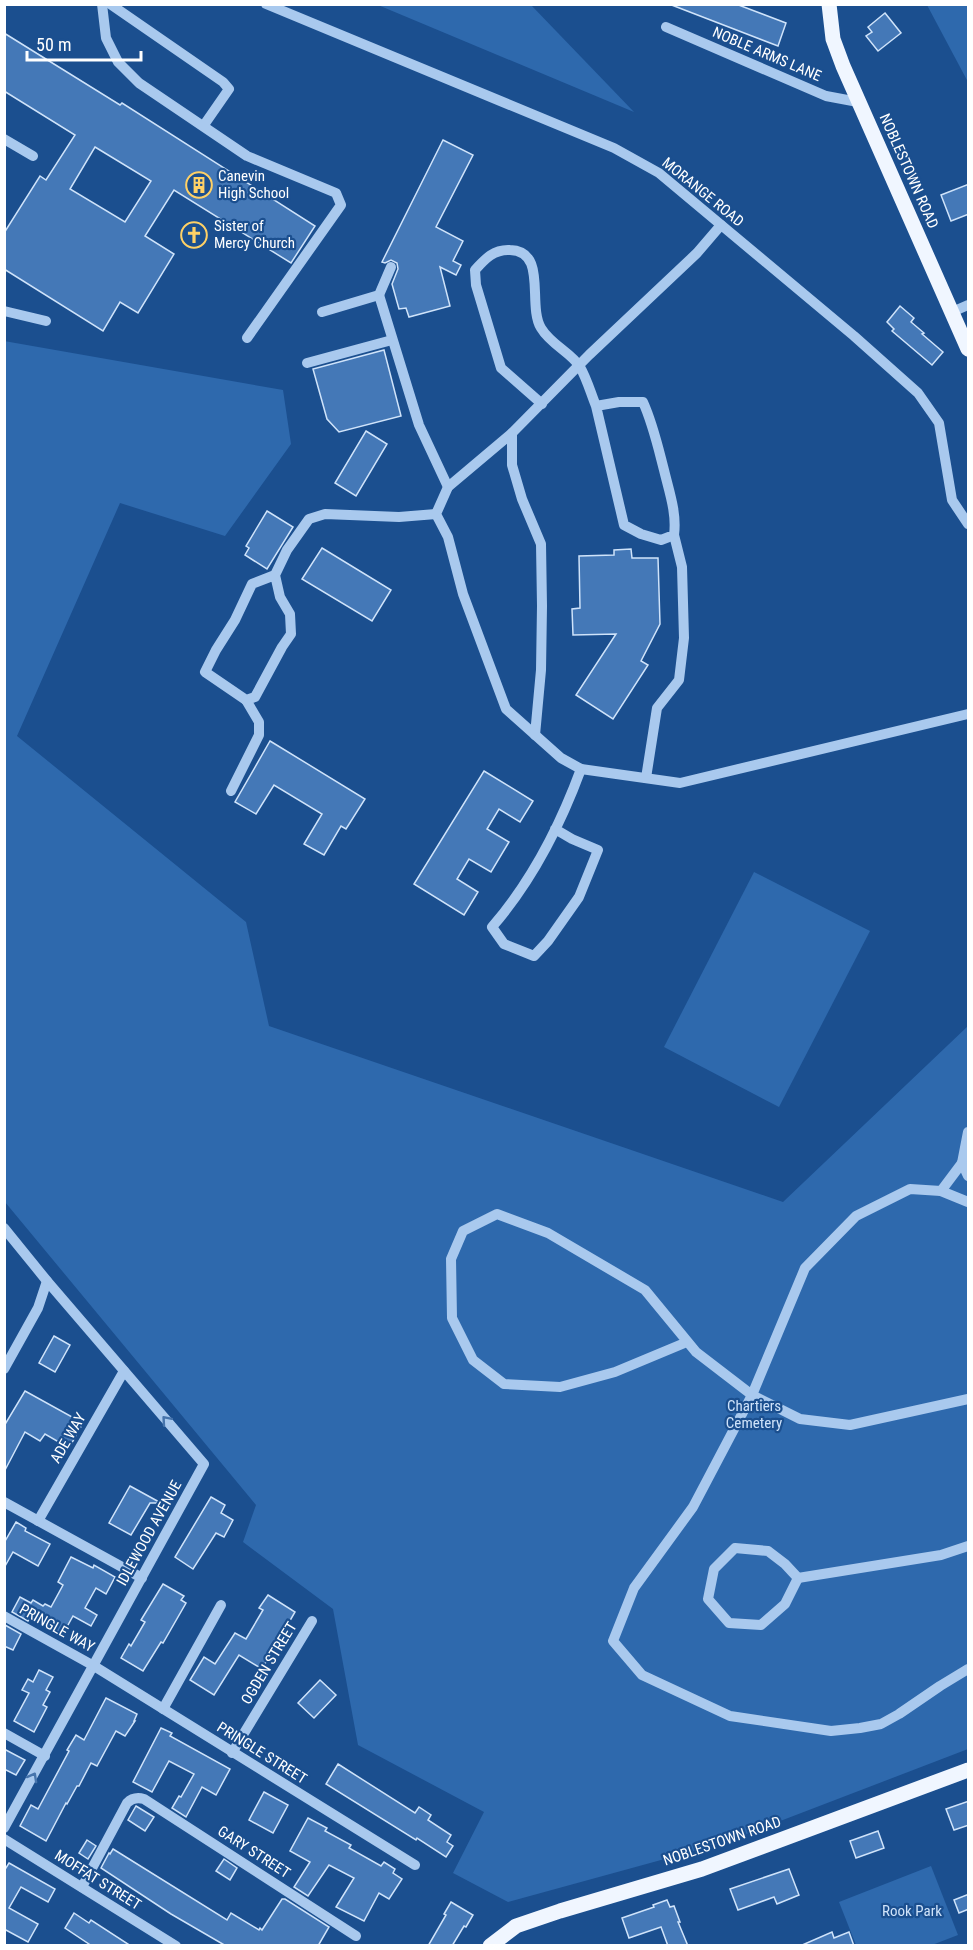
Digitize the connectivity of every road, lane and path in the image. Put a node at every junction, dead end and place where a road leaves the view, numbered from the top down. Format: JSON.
{"nodes":[{"id":1,"x":102,"y":4,"type":"edge"},
{"id":2,"x":110,"y":4,"type":"edge"},
{"id":3,"x":266,"y":4,"type":"edge"},
{"id":4,"x":829,"y":4,"type":"edge"},
{"id":5,"x":666,"y":27,"type":"dead end"},
{"id":6,"x":858,"y":102,"type":"junction"},
{"id":7,"x":204,"y":126,"type":"junction"},
{"id":8,"x":4,"y":139,"type":"edge"},
{"id":9,"x":33,"y":156,"type":"dead end"},
{"id":10,"x":721,"y":225,"type":"junction"},
{"id":11,"x":391,"y":267,"type":"dead end"},
{"id":12,"x":379,"y":295,"type":"junction"},
{"id":13,"x":969,"y":305,"type":"edge"},
{"id":14,"x":4,"y":311,"type":"edge"},
{"id":15,"x":321,"y":312,"type":"dead end"},
{"id":16,"x":952,"y":312,"type":"junction"},
{"id":17,"x":46,"y":321,"type":"dead end"},
{"id":18,"x":247,"y":338,"type":"dead end"},
{"id":19,"x":392,"y":340,"type":"junction"},
{"id":20,"x":968,"y":347,"type":"edge"},
{"id":21,"x":307,"y":363,"type":"dead end"},
{"id":22,"x":579,"y":366,"type":"junction"},
{"id":23,"x":542,"y":404,"type":"junction"},
{"id":24,"x":596,"y":406,"type":"junction"},
{"id":25,"x":512,"y":434,"type":"junction"},
{"id":26,"x":448,"y":487,"type":"junction"},
{"id":27,"x":436,"y":514,"type":"junction"},
{"id":28,"x":969,"y":524,"type":"edge"},
{"id":29,"x":674,"y":535,"type":"junction"},
{"id":30,"x":275,"y":575,"type":"junction"},
{"id":31,"x":246,"y":700,"type":"junction"},
{"id":32,"x":969,"y":714,"type":"edge"},
{"id":33,"x":535,"y":735,"type":"junction"},
{"id":34,"x":581,"y":769,"type":"junction"},
{"id":35,"x":646,"y":778,"type":"junction"},
{"id":36,"x":231,"y":791,"type":"dead end"},
{"id":37,"x":555,"y":829,"type":"junction"},
{"id":38,"x":969,"y":1132,"type":"edge"},
{"id":39,"x":962,"y":1163,"type":"junction"},
{"id":40,"x":969,"y":1176,"type":"edge"},
{"id":41,"x":941,"y":1191,"type":"junction"},
{"id":42,"x":969,"y":1202,"type":"edge"},
{"id":43,"x":4,"y":1228,"type":"edge"},
{"id":44,"x":46,"y":1281,"type":"junction"},
{"id":45,"x":687,"y":1342,"type":"junction"},
{"id":46,"x":4,"y":1370,"type":"edge"},
{"id":47,"x":124,"y":1371,"type":"junction"},
{"id":48,"x":752,"y":1395,"type":"junction"},
{"id":49,"x":969,"y":1400,"type":"edge"},
{"id":50,"x":4,"y":1502,"type":"edge"},
{"id":51,"x":38,"y":1521,"type":"junction"},
{"id":52,"x":969,"y":1546,"type":"edge"},
{"id":53,"x":142,"y":1578,"type":"junction"},
{"id":54,"x":798,"y":1578,"type":"junction"},
{"id":55,"x":221,"y":1605,"type":"dead end"},
{"id":56,"x":4,"y":1616,"type":"edge"},
{"id":57,"x":312,"y":1621,"type":"dead end"},
{"id":58,"x":94,"y":1666,"type":"junction"},
{"id":59,"x":969,"y":1669,"type":"edge"},
{"id":60,"x":163,"y":1709,"type":"junction"},
{"id":61,"x":4,"y":1733,"type":"edge"},
{"id":62,"x":232,"y":1753,"type":"junction"},
{"id":63,"x":45,"y":1756,"type":"junction"},
{"id":64,"x":969,"y":1770,"type":"edge"},
{"id":65,"x":4,"y":1828,"type":"edge"},
{"id":66,"x":4,"y":1839,"type":"edge"},
{"id":67,"x":415,"y":1865,"type":"dead end"},
{"id":68,"x":82,"y":1887,"type":"junction"},
{"id":69,"x":356,"y":1936,"type":"dead end"},
{"id":70,"x":176,"y":1946,"type":"edge"},
{"id":71,"x":490,"y":1946,"type":"edge"}],
"edges":[{"from":1,"to":7,"type":"street"},
{"from":2,"to":7,"type":"street"},
{"from":3,"to":10,"type":"street","name":"MORANGE ROAD"},
{"from":4,"to":6,"type":"main road","name":"NOBLESTOWN ROAD"},
{"from":5,"to":6,"type":"street","name":"NOBLE ARMS LANE"},
{"from":6,"to":16,"type":"main road","name":"NOBLESTOWN ROAD"},
{"from":7,"to":18,"type":"street"},
{"from":8,"to":9,"type":"street"},
{"from":10,"to":22,"type":"street"},
{"from":10,"to":28,"type":"street","name":"MORANGE ROAD"},
{"from":11,"to":12,"type":"street"},
{"from":12,"to":15,"type":"street"},
{"from":12,"to":19,"type":"street"},
{"from":13,"to":16,"type":"street"},
{"from":14,"to":17,"type":"street"},
{"from":16,"to":20,"type":"main road","name":"NOBLESTOWN ROAD"},
{"from":19,"to":21,"type":"street"},
{"from":19,"to":26,"type":"street"},
{"from":22,"to":23,"type":"street"},
{"from":22,"to":23,"type":"street"},
{"from":22,"to":24,"type":"street"},
{"from":23,"to":25,"type":"street"},
{"from":24,"to":29,"type":"street"},
{"from":24,"to":29,"type":"street"},
{"from":25,"to":26,"type":"street"},
{"from":25,"to":33,"type":"street"},
{"from":26,"to":27,"type":"street"},
{"from":27,"to":30,"type":"street"},
{"from":27,"to":33,"type":"street"},
{"from":29,"to":35,"type":"street"},
{"from":30,"to":31,"type":"street"},
{"from":30,"to":31,"type":"street"},
{"from":31,"to":36,"type":"street"},
{"from":32,"to":35,"type":"street"},
{"from":33,"to":34,"type":"street"},
{"from":34,"to":35,"type":"street"},
{"from":34,"to":37,"type":"street"},
{"from":37,"to":37,"type":"street"},
{"from":38,"to":39,"type":"street"},
{"from":39,"to":40,"type":"street"},
{"from":39,"to":41,"type":"street"},
{"from":41,"to":42,"type":"street"},
{"from":41,"to":48,"type":"street"},
{"from":43,"to":44,"type":"street","name":"IDLEWOOD AVENUE"},
{"from":44,"to":46,"type":"street"},
{"from":44,"to":47,"type":"street","name":"IDLEWOOD AVENUE"},
{"from":45,"to":45,"type":"street"},
{"from":45,"to":48,"type":"street"},
{"from":47,"to":51,"type":"street","name":"ADE WAY"},
{"from":53,"to":47,"type":"street","name":"IDLEWOOD AVENUE","one_way":true},
{"from":48,"to":49,"type":"street"},
{"from":48,"to":59,"type":"street"},
{"from":50,"to":51,"type":"street"},
{"from":51,"to":53,"type":"street"},
{"from":52,"to":54,"type":"street"},
{"from":53,"to":58,"type":"street","name":"IDLEWOOD AVENUE"},
{"from":54,"to":54,"type":"street"},
{"from":55,"to":60,"type":"street"},
{"from":56,"to":58,"type":"street","name":"PRINGLE WAY"},
{"from":57,"to":62,"type":"street","name":"OGDEN STREET"},
{"from":58,"to":60,"type":"street","name":"PRINGLE STREET"},
{"from":58,"to":63,"type":"street","name":"IDLEWOOD AVENUE"},
{"from":60,"to":62,"type":"street","name":"PRINGLE STREET"},
{"from":61,"to":63,"type":"street"},
{"from":62,"to":67,"type":"street","name":"PRINGLE STREET"},
{"from":65,"to":63,"type":"street","name":"IDLEWOOD AVENUE","one_way":true},
{"from":64,"to":71,"type":"main road","name":"NOBLESTOWN ROAD"},
{"from":66,"to":68,"type":"street","name":"MOFFAT STREET"},
{"from":68,"to":69,"type":"street","name":"GARY STREET"},
{"from":68,"to":70,"type":"street","name":"MOFFAT STREET"}]}
